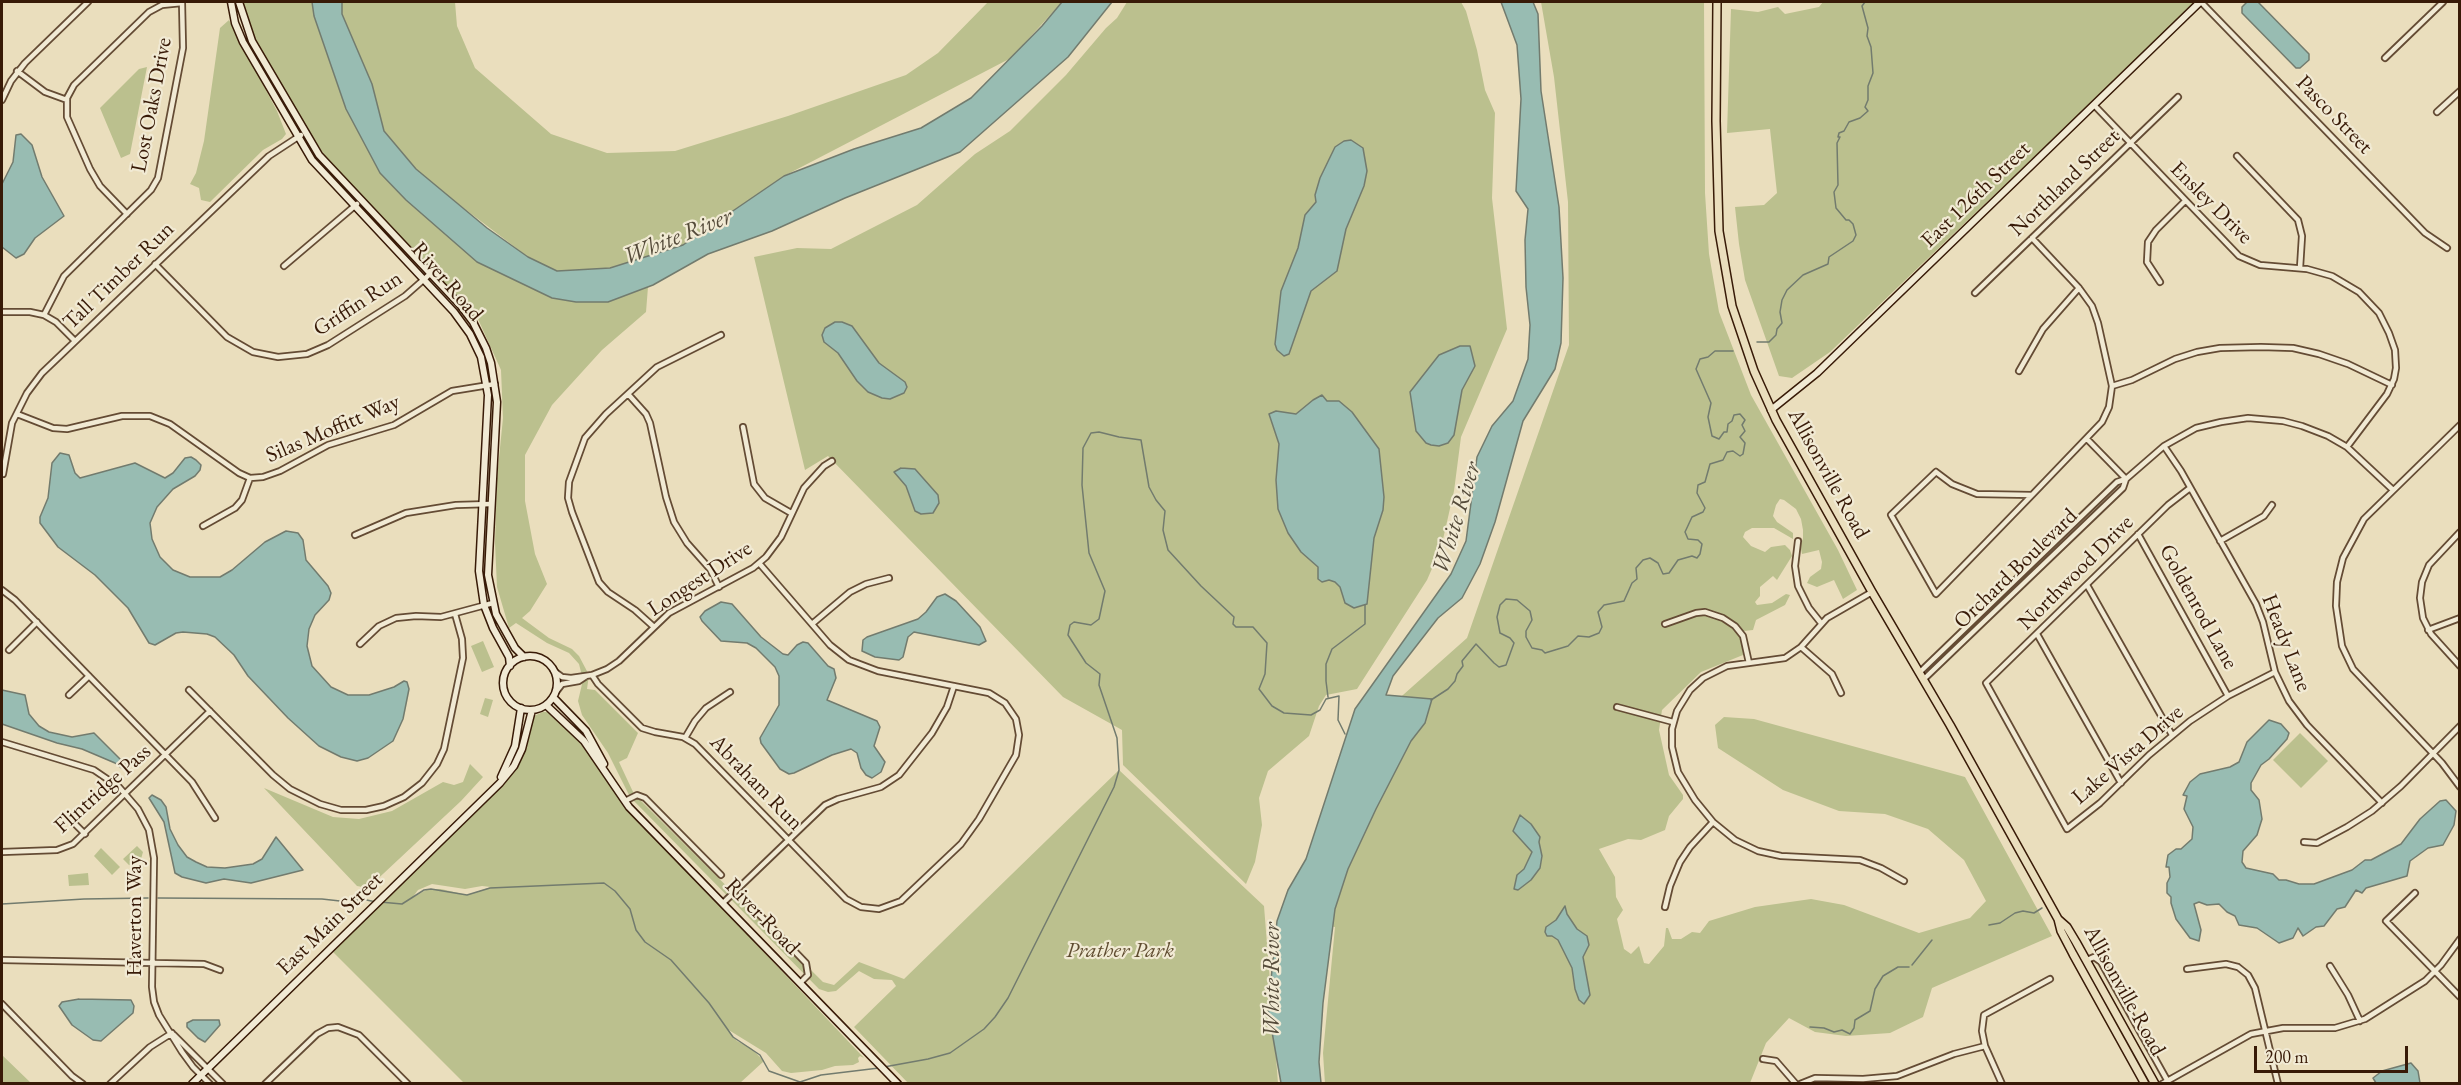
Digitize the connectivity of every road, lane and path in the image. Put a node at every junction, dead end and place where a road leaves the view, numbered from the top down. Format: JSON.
{"nodes":[{"id":1,"x":88,"y":2,"type":"edge"},
{"id":2,"x":182,"y":2,"type":"edge"},
{"id":3,"x":231,"y":2,"type":"edge"},
{"id":4,"x":239,"y":2,"type":"edge"},
{"id":5,"x":1717,"y":2,"type":"edge"},
{"id":6,"x":2201,"y":2,"type":"edge"},
{"id":7,"x":2443,"y":2,"type":"edge"},
{"id":8,"x":2385,"y":58,"type":"dead end"},
{"id":9,"x":17,"y":71,"type":"junction"},
{"id":10,"x":2460,"y":91,"type":"edge"},
{"id":11,"x":2178,"y":97,"type":"dead end"},
{"id":12,"x":2,"y":100,"type":"edge"},
{"id":13,"x":67,"y":100,"type":"junction"},
{"id":14,"x":2095,"y":106,"type":"junction"},
{"id":15,"x":2437,"y":112,"type":"dead end"},
{"id":16,"x":304,"y":133,"type":"junction"},
{"id":17,"x":297,"y":137,"type":"junction"},
{"id":18,"x":2130,"y":143,"type":"junction"},
{"id":19,"x":2237,"y":156,"type":"dead end"},
{"id":20,"x":361,"y":200,"type":"junction"},
{"id":21,"x":2185,"y":201,"type":"junction"},
{"id":22,"x":354,"y":206,"type":"junction"},
{"id":23,"x":127,"y":214,"type":"junction"},
{"id":24,"x":2032,"y":238,"type":"junction"},
{"id":25,"x":2447,"y":248,"type":"dead end"},
{"id":26,"x":155,"y":264,"type":"junction"},
{"id":27,"x":284,"y":266,"type":"dead end"},
{"id":28,"x":2300,"y":268,"type":"junction"},
{"id":29,"x":430,"y":274,"type":"junction"},
{"id":30,"x":424,"y":280,"type":"junction"},
{"id":31,"x":2160,"y":282,"type":"dead end"},
{"id":32,"x":2079,"y":288,"type":"junction"},
{"id":33,"x":1976,"y":293,"type":"dead end"},
{"id":34,"x":2,"y":312,"type":"edge"},
{"id":35,"x":44,"y":315,"type":"junction"},
{"id":36,"x":721,"y":335,"type":"dead end"},
{"id":37,"x":75,"y":341,"type":"junction"},
{"id":38,"x":2019,"y":371,"type":"dead end"},
{"id":39,"x":495,"y":384,"type":"junction"},
{"id":40,"x":486,"y":385,"type":"junction"},
{"id":41,"x":2392,"y":385,"type":"junction"},
{"id":42,"x":2112,"y":386,"type":"junction"},
{"id":43,"x":628,"y":394,"type":"junction"},
{"id":44,"x":1771,"y":410,"type":"junction"},
{"id":45,"x":16,"y":414,"type":"junction"},
{"id":46,"x":2460,"y":424,"type":"edge"},
{"id":47,"x":743,"y":427,"type":"dead end"},
{"id":48,"x":2087,"y":439,"type":"junction"},
{"id":49,"x":2164,"y":446,"type":"junction"},
{"id":50,"x":2347,"y":447,"type":"junction"},
{"id":51,"x":832,"y":460,"type":"dead end"},
{"id":52,"x":3,"y":474,"type":"edge"},
{"id":53,"x":250,"y":477,"type":"junction"},
{"id":54,"x":2126,"y":479,"type":"junction"},
{"id":55,"x":2190,"y":488,"type":"junction"},
{"id":56,"x":2392,"y":490,"type":"junction"},
{"id":57,"x":2032,"y":495,"type":"junction"},
{"id":58,"x":482,"y":504,"type":"junction"},
{"id":59,"x":491,"y":504,"type":"junction"},
{"id":60,"x":2272,"y":505,"type":"dead end"},
{"id":61,"x":791,"y":513,"type":"junction"},
{"id":62,"x":203,"y":526,"type":"dead end"},
{"id":63,"x":2460,"y":532,"type":"edge"},
{"id":64,"x":2138,"y":534,"type":"junction"},
{"id":65,"x":355,"y":535,"type":"dead end"},
{"id":66,"x":1798,"y":541,"type":"dead end"},
{"id":67,"x":2220,"y":541,"type":"junction"},
{"id":68,"x":759,"y":563,"type":"junction"},
{"id":69,"x":889,"y":578,"type":"dead end"},
{"id":70,"x":2087,"y":585,"type":"junction"},
{"id":71,"x":719,"y":587,"type":"junction"},
{"id":72,"x":2,"y":590,"type":"edge"},
{"id":73,"x":1872,"y":592,"type":"junction"},
{"id":74,"x":493,"y":603,"type":"junction"},
{"id":75,"x":484,"y":605,"type":"junction"},
{"id":76,"x":455,"y":614,"type":"junction"},
{"id":77,"x":2460,"y":618,"type":"edge"},
{"id":78,"x":37,"y":622,"type":"junction"},
{"id":79,"x":1821,"y":623,"type":"junction"},
{"id":80,"x":812,"y":624,"type":"junction"},
{"id":81,"x":1665,"y":624,"type":"dead end"},
{"id":82,"x":654,"y":627,"type":"junction"},
{"id":83,"x":2428,"y":630,"type":"junction"},
{"id":84,"x":2037,"y":634,"type":"junction"},
{"id":85,"x":360,"y":644,"type":"dead end"},
{"id":86,"x":1801,"y":647,"type":"junction"},
{"id":87,"x":9,"y":650,"type":"dead end"},
{"id":88,"x":524,"y":657,"type":"junction"},
{"id":89,"x":1749,"y":663,"type":"junction"},
{"id":90,"x":510,"y":666,"type":"junction"},
{"id":91,"x":2460,"y":666,"type":"edge"},
{"id":92,"x":554,"y":671,"type":"junction"},
{"id":93,"x":1920,"y":672,"type":"junction"},
{"id":94,"x":2275,"y":672,"type":"junction"},
{"id":95,"x":592,"y":675,"type":"junction"},
{"id":96,"x":89,"y":676,"type":"junction"},
{"id":97,"x":585,"y":677,"type":"junction"},
{"id":98,"x":1924,"y":680,"type":"junction"},
{"id":99,"x":954,"y":686,"type":"junction"},
{"id":100,"x":189,"y":690,"type":"dead end"},
{"id":101,"x":730,"y":692,"type":"dead end"},
{"id":102,"x":1841,"y":693,"type":"dead end"},
{"id":103,"x":69,"y":695,"type":"dead end"},
{"id":104,"x":554,"y":695,"type":"junction"},
{"id":105,"x":2228,"y":696,"type":"junction"},
{"id":106,"x":546,"y":705,"type":"junction"},
{"id":107,"x":1617,"y":707,"type":"dead end"},
{"id":108,"x":521,"y":708,"type":"junction"},
{"id":109,"x":532,"y":710,"type":"junction"},
{"id":110,"x":210,"y":711,"type":"junction"},
{"id":111,"x":1673,"y":722,"type":"junction"},
{"id":112,"x":2460,"y":726,"type":"edge"},
{"id":113,"x":2172,"y":735,"type":"junction"},
{"id":114,"x":685,"y":738,"type":"junction"},
{"id":115,"x":2,"y":742,"type":"edge"},
{"id":116,"x":2432,"y":753,"type":"junction"},
{"id":117,"x":165,"y":755,"type":"junction"},
{"id":118,"x":606,"y":771,"type":"junction"},
{"id":119,"x":2121,"y":783,"type":"junction"},
{"id":120,"x":2460,"y":787,"type":"edge"},
{"id":121,"x":492,"y":790,"type":"junction"},
{"id":122,"x":126,"y":794,"type":"junction"},
{"id":123,"x":625,"y":801,"type":"junction"},
{"id":124,"x":2382,"y":803,"type":"junction"},
{"id":125,"x":67,"y":816,"type":"dead end"},
{"id":126,"x":215,"y":818,"type":"dead end"},
{"id":127,"x":1713,"y":822,"type":"junction"},
{"id":128,"x":2067,"y":828,"type":"joint"},
{"id":129,"x":85,"y":834,"type":"junction"},
{"id":130,"x":788,"y":840,"type":"junction"},
{"id":131,"x":2304,"y":842,"type":"dead end"},
{"id":132,"x":2,"y":852,"type":"edge"},
{"id":133,"x":721,"y":875,"type":"dead end"},
{"id":134,"x":1904,"y":881,"type":"dead end"},
{"id":135,"x":2415,"y":893,"type":"dead end"},
{"id":136,"x":723,"y":903,"type":"junction"},
{"id":137,"x":1665,"y":907,"type":"dead end"},
{"id":138,"x":752,"y":908,"type":"dead end"},
{"id":139,"x":2058,"y":919,"type":"junction"},
{"id":140,"x":2460,"y":939,"type":"edge"},
{"id":141,"x":2,"y":960,"type":"edge"},
{"id":142,"x":2087,"y":960,"type":"junction"},
{"id":143,"x":152,"y":963,"type":"junction"},
{"id":144,"x":2330,"y":966,"type":"dead end"},
{"id":145,"x":2187,"y":969,"type":"dead end"},
{"id":146,"x":220,"y":970,"type":"dead end"},
{"id":147,"x":2435,"y":972,"type":"junction"},
{"id":148,"x":2050,"y":979,"type":"dead end"},
{"id":149,"x":800,"y":983,"type":"junction"},
{"id":150,"x":2460,"y":997,"type":"edge"},
{"id":151,"x":2,"y":1004,"type":"edge"},
{"id":152,"x":2360,"y":1021,"type":"junction"},
{"id":153,"x":2265,"y":1030,"type":"junction"},
{"id":154,"x":172,"y":1033,"type":"junction"},
{"id":155,"x":1985,"y":1046,"type":"junction"},
{"id":156,"x":1763,"y":1059,"type":"dead end"},
{"id":157,"x":208,"y":1068,"type":"junction"},
{"id":158,"x":201,"y":1075,"type":"junction"},
{"id":159,"x":1887,"y":1081,"type":"edge"},
{"id":160,"x":897,"y":1082,"type":"edge"},
{"id":161,"x":2164,"y":1082,"type":"edge"},
{"id":162,"x":83,"y":1083,"type":"edge"},
{"id":163,"x":110,"y":1083,"type":"edge"},
{"id":164,"x":192,"y":1083,"type":"edge"},
{"id":165,"x":210,"y":1083,"type":"edge"},
{"id":166,"x":223,"y":1083,"type":"edge"},
{"id":167,"x":265,"y":1083,"type":"edge"},
{"id":168,"x":408,"y":1083,"type":"edge"},
{"id":169,"x":1798,"y":1083,"type":"edge"},
{"id":170,"x":2002,"y":1083,"type":"edge"},
{"id":171,"x":2145,"y":1083,"type":"edge"},
{"id":172,"x":2155,"y":1083,"type":"edge"},
{"id":173,"x":2278,"y":1083,"type":"edge"}],
"edges":[{"from":1,"to":9,"type":"street"},
{"from":2,"to":13,"type":"street"},
{"from":2,"to":23,"type":"street","name":"Lost Oaks Drive"},
{"from":3,"to":17,"type":"main road","name":"River Road"},
{"from":4,"to":16,"type":"main road","name":"River Road"},
{"from":5,"to":44,"type":"main road","name":"Allisonville Road"},
{"from":6,"to":14,"type":"main road","name":"East 126th Street"},
{"from":6,"to":25,"type":"street","name":"Pasco Street"},
{"from":7,"to":8,"type":"street"},
{"from":9,"to":12,"type":"street"},
{"from":9,"to":13,"type":"street"},
{"from":10,"to":15,"type":"street"},
{"from":11,"to":18,"type":"street","name":"Northland Street"},
{"from":13,"to":23,"type":"street"},
{"from":14,"to":18,"type":"street","name":"Ensley Drive"},
{"from":14,"to":44,"type":"main road","name":"East 126th Street"},
{"from":16,"to":17,"type":"street","name":"Tall Timber Run"},
{"from":16,"to":20,"type":"main road","name":"River Road"},
{"from":17,"to":22,"type":"main road","name":"River Road"},
{"from":17,"to":26,"type":"street","name":"Tall Timber Run"},
{"from":18,"to":21,"type":"street","name":"Ensley Drive"},
{"from":18,"to":24,"type":"street","name":"Northland Street"},
{"from":19,"to":28,"type":"street"},
{"from":20,"to":22,"type":"street"},
{"from":20,"to":29,"type":"main road","name":"River Road"},
{"from":21,"to":28,"type":"street","name":"Ensley Drive"},
{"from":21,"to":31,"type":"street"},
{"from":22,"to":27,"type":"street"},
{"from":22,"to":30,"type":"main road","name":"River Road"},
{"from":23,"to":35,"type":"street","name":"Lost Oaks Drive"},
{"from":24,"to":32,"type":"street"},
{"from":24,"to":33,"type":"street","name":"Northland Street"},
{"from":26,"to":30,"type":"street","name":"Griffin Run"},
{"from":26,"to":37,"type":"street","name":"Tall Timber Run"},
{"from":28,"to":41,"type":"street","name":"Ensley Drive"},
{"from":29,"to":30,"type":"street","name":"Griffin Run"},
{"from":29,"to":39,"type":"main road","name":"River Road"},
{"from":30,"to":40,"type":"main road","name":"River Road"},
{"from":32,"to":38,"type":"street"},
{"from":32,"to":42,"type":"street"},
{"from":34,"to":35,"type":"street"},
{"from":35,"to":37,"type":"street"},
{"from":36,"to":43,"type":"street"},
{"from":37,"to":45,"type":"street","name":"Tall Timber Run"},
{"from":39,"to":40,"type":"street","name":"Silas Moffitt Way"},
{"from":39,"to":59,"type":"main road","name":"River Road"},
{"from":40,"to":53,"type":"street","name":"Silas Moffitt Way"},
{"from":40,"to":58,"type":"main road","name":"River Road"},
{"from":41,"to":42,"type":"street"},
{"from":41,"to":50,"type":"street","name":"Ensley Drive"},
{"from":42,"to":48,"type":"street"},
{"from":43,"to":71,"type":"street"},
{"from":43,"to":82,"type":"street"},
{"from":44,"to":73,"type":"main road","name":"Allisonville Road"},
{"from":45,"to":52,"type":"street","name":"Tall Timber Run"},
{"from":45,"to":53,"type":"street"},
{"from":46,"to":56,"type":"street"},
{"from":47,"to":61,"type":"street"},
{"from":48,"to":54,"type":"street"},
{"from":48,"to":57,"type":"street"},
{"from":49,"to":50,"type":"street","name":"Orchard Boulevard"},
{"from":49,"to":54,"type":"street","name":"Orchard Boulevard"},
{"from":49,"to":55,"type":"street","name":"Heady Lane"},
{"from":50,"to":56,"type":"street","name":"Orchard Boulevard"},
{"from":51,"to":61,"type":"street","name":"Longest Drive"},
{"from":53,"to":62,"type":"street"},
{"from":54,"to":93,"type":"street","name":"Orchard Boulevard"},
{"from":54,"to":98,"type":"street","name":"Orchard Boulevard"},
{"from":55,"to":64,"type":"street","name":"Northwood Drive"},
{"from":55,"to":67,"type":"street","name":"Heady Lane"},
{"from":56,"to":116,"type":"street"},
{"from":57,"to":57,"type":"street"},
{"from":58,"to":59,"type":"street"},
{"from":58,"to":65,"type":"street"},
{"from":58,"to":75,"type":"main road","name":"River Road"},
{"from":59,"to":74,"type":"main road","name":"River Road"},
{"from":60,"to":67,"type":"street"},
{"from":61,"to":68,"type":"street","name":"Longest Drive"},
{"from":63,"to":83,"type":"street"},
{"from":64,"to":70,"type":"street","name":"Northwood Drive"},
{"from":64,"to":105,"type":"street","name":"Goldenrod Lane"},
{"from":66,"to":79,"type":"street"},
{"from":67,"to":94,"type":"street","name":"Heady Lane"},
{"from":68,"to":71,"type":"street","name":"Longest Drive"},
{"from":68,"to":80,"type":"street"},
{"from":69,"to":80,"type":"street"},
{"from":70,"to":84,"type":"street","name":"Northwood Drive"},
{"from":70,"to":113,"type":"street"},
{"from":71,"to":82,"type":"street","name":"Longest Drive"},
{"from":72,"to":78,"type":"street"},
{"from":73,"to":79,"type":"street"},
{"from":73,"to":93,"type":"main road","name":"Allisonville Road"},
{"from":74,"to":75,"type":"street"},
{"from":74,"to":88,"type":"main road","name":"River Road"},
{"from":75,"to":76,"type":"street"},
{"from":75,"to":90,"type":"main road","name":"River Road"},
{"from":76,"to":85,"type":"street"},
{"from":76,"to":110,"type":"street"},
{"from":77,"to":83,"type":"street"},
{"from":78,"to":87,"type":"street"},
{"from":78,"to":96,"type":"street"},
{"from":79,"to":86,"type":"street"},
{"from":80,"to":99,"type":"street"},
{"from":81,"to":89,"type":"street"},
{"from":82,"to":95,"type":"street","name":"Longest Drive"},
{"from":83,"to":91,"type":"street"},
{"from":84,"to":119,"type":"street"},
{"from":84,"to":128,"type":"street","name":"Northwood Drive"},
{"from":86,"to":89,"type":"street"},
{"from":86,"to":102,"type":"street"},
{"from":88,"to":90,"type":"main road"},
{"from":88,"to":92,"type":"main road"},
{"from":89,"to":111,"type":"street"},
{"from":90,"to":108,"type":"main road"},
{"from":92,"to":97,"type":"street","name":"Longest Drive"},
{"from":92,"to":104,"type":"main road"},
{"from":93,"to":98,"type":"main road","name":"Allisonville Road"},
{"from":94,"to":105,"type":"street","name":"Lake Vista Drive"},
{"from":94,"to":124,"type":"street","name":"Heady Lane"},
{"from":95,"to":97,"type":"street","name":"Longest Drive"},
{"from":95,"to":114,"type":"street","name":"Abraham Run"},
{"from":96,"to":103,"type":"street"},
{"from":96,"to":117,"type":"street"},
{"from":97,"to":104,"type":"street","name":"Longest Drive"},
{"from":98,"to":139,"type":"main road","name":"Allisonville Road"},
{"from":99,"to":130,"type":"street"},
{"from":99,"to":130,"type":"street","name":"Abraham Run"},
{"from":100,"to":110,"type":"street"},
{"from":101,"to":114,"type":"street"},
{"from":104,"to":106,"type":"main road"},
{"from":104,"to":118,"type":"main road","name":"River Road"},
{"from":105,"to":113,"type":"street","name":"Lake Vista Drive"},
{"from":106,"to":109,"type":"main road"},
{"from":106,"to":118,"type":"main road","name":"River Road"},
{"from":107,"to":111,"type":"street"},
{"from":108,"to":109,"type":"main road"},
{"from":108,"to":121,"type":"main road","name":"East Main Street"},
{"from":109,"to":121,"type":"main road","name":"East Main Street"},
{"from":110,"to":117,"type":"street","name":"Flintridge Pass"},
{"from":111,"to":127,"type":"street"},
{"from":112,"to":116,"type":"street"},
{"from":113,"to":119,"type":"street","name":"Lake Vista Drive"},
{"from":114,"to":130,"type":"street","name":"Abraham Run"},
{"from":115,"to":122,"type":"street","name":"Haverton Way"},
{"from":116,"to":120,"type":"street"},
{"from":116,"to":124,"type":"street"},
{"from":117,"to":122,"type":"street","name":"Flintridge Pass"},
{"from":117,"to":126,"type":"street"},
{"from":118,"to":123,"type":"main road","name":"River Road"},
{"from":119,"to":128,"type":"street","name":"Lake Vista Drive"},
{"from":121,"to":157,"type":"main road","name":"East Main Street"},
{"from":122,"to":129,"type":"street","name":"Flintridge Pass"},
{"from":122,"to":143,"type":"street","name":"Haverton Way"},
{"from":123,"to":133,"type":"street"},
{"from":123,"to":136,"type":"main road","name":"River Road"},
{"from":124,"to":131,"type":"street"},
{"from":125,"to":129,"type":"street"},
{"from":127,"to":134,"type":"street"},
{"from":127,"to":137,"type":"street"},
{"from":129,"to":132,"type":"street","name":"Flintridge Pass"},
{"from":130,"to":136,"type":"street"},
{"from":135,"to":147,"type":"street"},
{"from":136,"to":149,"type":"main road","name":"River Road"},
{"from":138,"to":149,"type":"street"},
{"from":139,"to":142,"type":"main road","name":"Allisonville Road"},
{"from":139,"to":171,"type":"main road","name":"Allisonville Road"},
{"from":140,"to":147,"type":"street"},
{"from":141,"to":143,"type":"street"},
{"from":142,"to":161,"type":"street"},
{"from":142,"to":172,"type":"main road","name":"Allisonville Road"},
{"from":143,"to":146,"type":"street"},
{"from":143,"to":154,"type":"street","name":"Haverton Way"},
{"from":144,"to":152,"type":"street"},
{"from":145,"to":153,"type":"street"},
{"from":147,"to":150,"type":"street"},
{"from":147,"to":152,"type":"street"},
{"from":148,"to":155,"type":"street"},
{"from":149,"to":160,"type":"main road","name":"River Road"},
{"from":151,"to":162,"type":"street"},
{"from":152,"to":153,"type":"street"},
{"from":153,"to":161,"type":"street"},
{"from":153,"to":173,"type":"street"},
{"from":154,"to":157,"type":"street","name":"Haverton Way"},
{"from":154,"to":158,"type":"street","name":"Haverton Way"},
{"from":154,"to":163,"type":"street"},
{"from":155,"to":159,"type":"street"},
{"from":155,"to":170,"type":"street"},
{"from":156,"to":169,"type":"street"},
{"from":157,"to":158,"type":"main road","name":"East Main Street"},
{"from":157,"to":166,"type":"street","name":"Haverton Way"},
{"from":158,"to":164,"type":"main road","name":"East Main Street"},
{"from":158,"to":165,"type":"street","name":"Haverton Way"},
{"from":159,"to":169,"type":"street"},
{"from":167,"to":168,"type":"street"}]}
